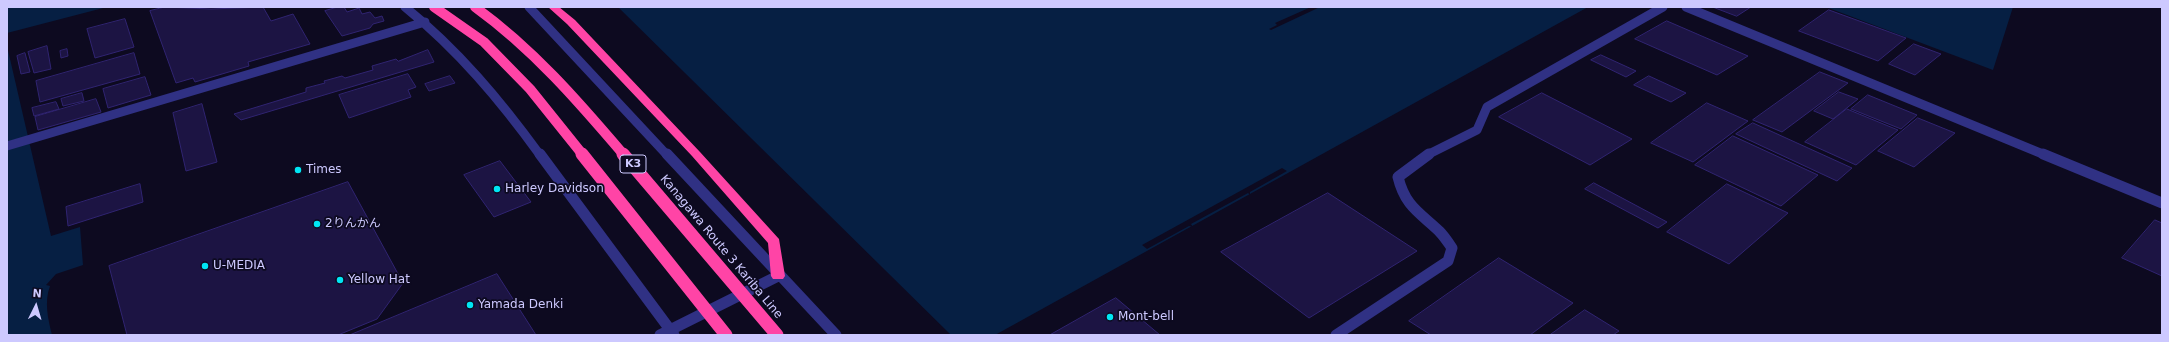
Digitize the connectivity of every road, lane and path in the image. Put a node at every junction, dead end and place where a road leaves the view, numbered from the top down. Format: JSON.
{"nodes":[{"id":1,"x":405,"y":7,"type":"edge"},
{"id":2,"x":434,"y":7,"type":"edge"},
{"id":3,"x":475,"y":7,"type":"edge"},
{"id":4,"x":529,"y":7,"type":"edge"},
{"id":5,"x":553,"y":7,"type":"edge"},
{"id":6,"x":1663,"y":7,"type":"edge"},
{"id":7,"x":1686,"y":7,"type":"edge"},
{"id":8,"x":425,"y":22,"type":"junction"},
{"id":9,"x":7,"y":146,"type":"edge"},
{"id":10,"x":2162,"y":203,"type":"edge"},
{"id":11,"x":778,"y":276,"type":"junction"},
{"id":12,"x":668,"y":333,"type":"edge"},
{"id":13,"x":726,"y":335,"type":"edge"},
{"id":14,"x":777,"y":335,"type":"edge"},
{"id":15,"x":836,"y":335,"type":"edge"},
{"id":16,"x":1336,"y":335,"type":"edge"}],
"edges":[{"from":1,"to":8,"type":"street"},
{"from":2,"to":13,"type":"highway","number":"K3","bridge":true},
{"from":3,"to":14,"type":"highway","name":"Kanagawa Route 3 Kariba Line","number":"K3","bridge":true},
{"from":4,"to":11,"type":"street"},
{"from":5,"to":11,"type":"highway"},
{"from":6,"to":16,"type":"street"},
{"from":7,"to":10,"type":"street"},
{"from":8,"to":9,"type":"street"},
{"from":8,"to":12,"type":"street"},
{"from":11,"to":12,"type":"street"},
{"from":11,"to":15,"type":"street"}]}
